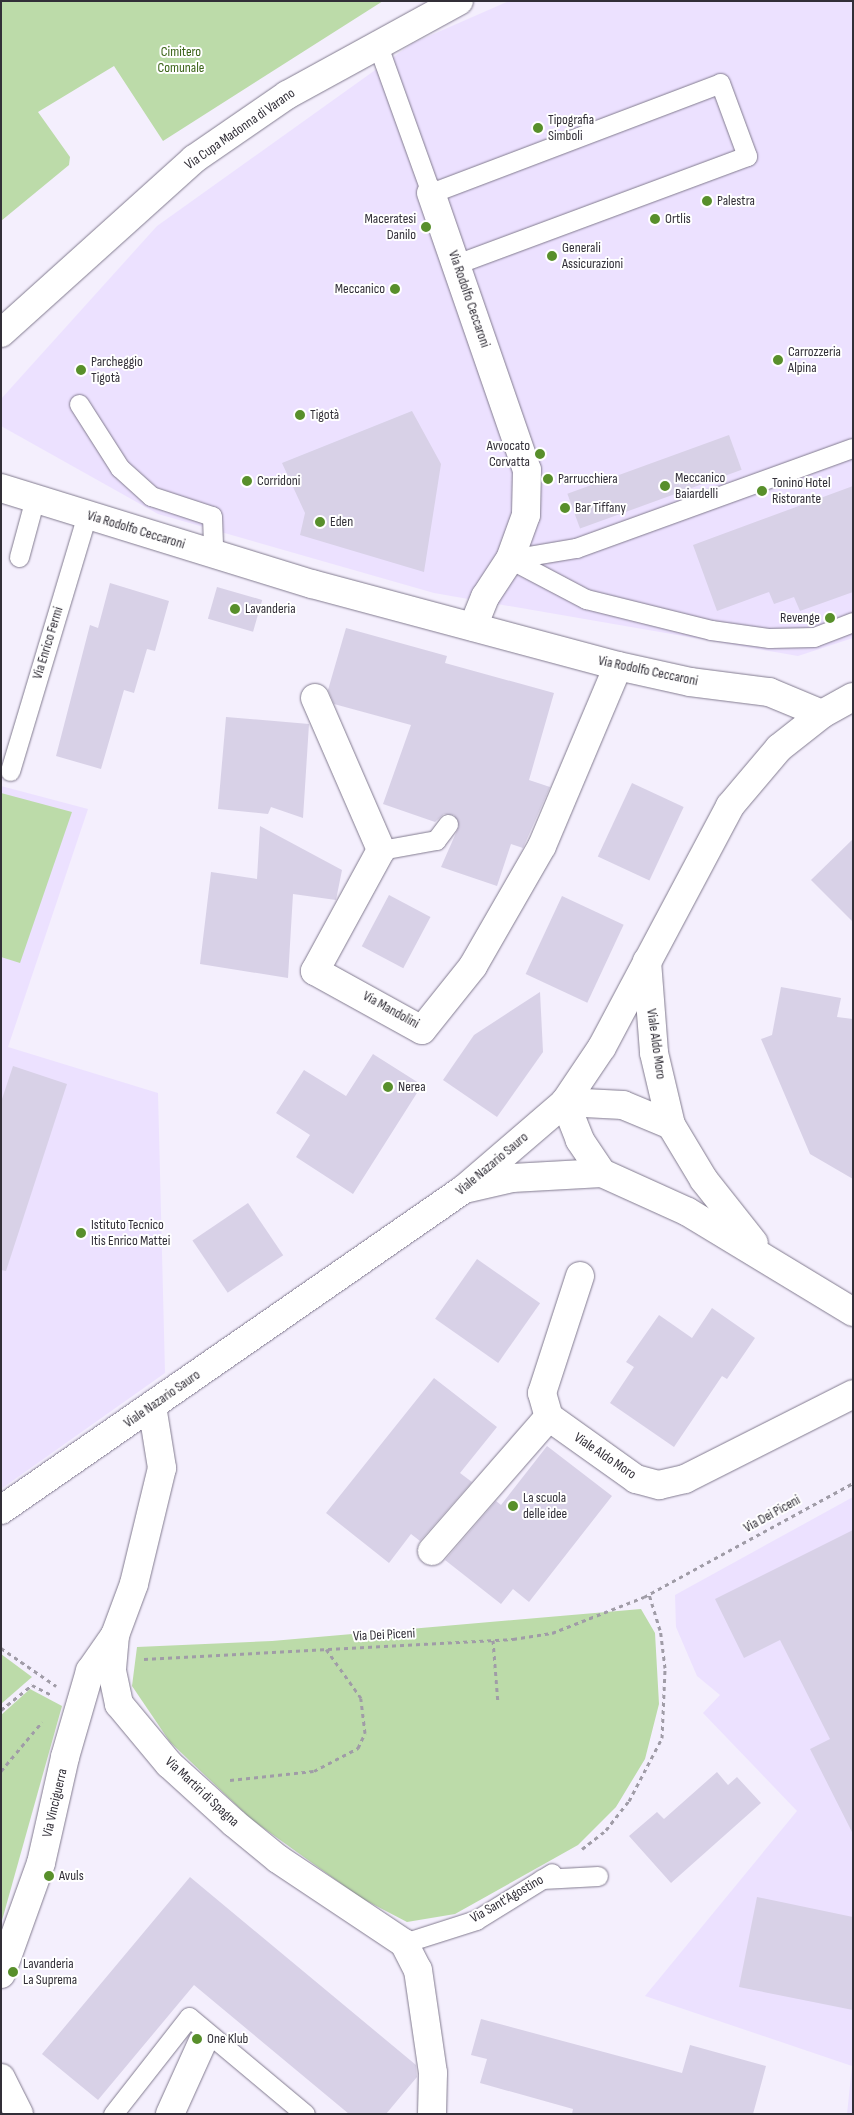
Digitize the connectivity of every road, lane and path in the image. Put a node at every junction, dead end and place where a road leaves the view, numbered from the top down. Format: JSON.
{"nodes":[{"id":1,"x":459,"y":1,"type":"edge"},
{"id":2,"x":377,"y":43,"type":"junction"},
{"id":3,"x":431,"y":193,"type":"junction"},
{"id":4,"x":457,"y":264,"type":"junction"},
{"id":5,"x":1,"y":333,"type":"edge"},
{"id":6,"x":80,"y":404,"type":"dead end"},
{"id":7,"x":853,"y":448,"type":"edge"},
{"id":8,"x":1,"y":488,"type":"edge"},
{"id":9,"x":35,"y":498,"type":"junction"},
{"id":10,"x":87,"y":515,"type":"junction"},
{"id":11,"x":213,"y":554,"type":"junction"},
{"id":12,"x":19,"y":557,"type":"dead end"},
{"id":13,"x":510,"y":559,"type":"junction"},
{"id":14,"x":853,"y":622,"type":"edge"},
{"id":15,"x":473,"y":627,"type":"junction"},
{"id":16,"x":618,"y":666,"type":"junction"},
{"id":17,"x":853,"y":697,"type":"edge"},
{"id":18,"x":315,"y":698,"type":"dead end"},
{"id":19,"x":822,"y":714,"type":"junction"},
{"id":20,"x":10,"y":771,"type":"dead end"},
{"id":21,"x":448,"y":824,"type":"dead end"},
{"id":22,"x":381,"y":850,"type":"junction"},
{"id":23,"x":647,"y":962,"type":"junction"},
{"id":24,"x":565,"y":1102,"type":"junction"},
{"id":25,"x":671,"y":1125,"type":"junction"},
{"id":26,"x":602,"y":1173,"type":"junction"},
{"id":27,"x":464,"y":1189,"type":"junction"},
{"id":28,"x":765,"y":1256,"type":"junction"},
{"id":29,"x":580,"y":1276,"type":"dead end"},
{"id":30,"x":853,"y":1312,"type":"edge"},
{"id":31,"x":853,"y":1394,"type":"edge"},
{"id":32,"x":152,"y":1406,"type":"junction"},
{"id":33,"x":549,"y":1417,"type":"junction"},
{"id":34,"x":853,"y":1483,"type":"edge"},
{"id":35,"x":1,"y":1510,"type":"edge"},
{"id":36,"x":432,"y":1551,"type":"dead end"},
{"id":37,"x":648,"y":1594,"type":"junction"},
{"id":38,"x":493,"y":1640,"type":"junction"},
{"id":39,"x":1,"y":1648,"type":"edge"},
{"id":40,"x":114,"y":1648,"type":"junction"},
{"id":41,"x":326,"y":1649,"type":"junction"},
{"id":42,"x":141,"y":1659,"type":"junction"},
{"id":43,"x":143,"y":1668,"type":"dead end"},
{"id":44,"x":71,"y":1695,"type":"junction"},
{"id":45,"x":498,"y":1703,"type":"dead end"},
{"id":46,"x":1,"y":1710,"type":"edge"},
{"id":47,"x":49,"y":1714,"type":"dead end"},
{"id":48,"x":1,"y":1771,"type":"edge"},
{"id":49,"x":226,"y":1780,"type":"dead end"},
{"id":50,"x":546,"y":1876,"type":"junction"},
{"id":51,"x":598,"y":1876,"type":"dead end"},
{"id":52,"x":404,"y":1943,"type":"junction"},
{"id":53,"x":1,"y":1974,"type":"edge"},
{"id":54,"x":202,"y":2043,"type":"dead end"},
{"id":55,"x":1,"y":2078,"type":"edge"},
{"id":56,"x":19,"y":2114,"type":"edge"},
{"id":57,"x":113,"y":2114,"type":"edge"},
{"id":58,"x":170,"y":2114,"type":"edge"},
{"id":59,"x":305,"y":2114,"type":"edge"},
{"id":60,"x":432,"y":2114,"type":"edge"}],
"edges":[{"from":1,"to":2,"type":"street","name":"Via Cupa Madonna di Varano"},
{"from":2,"to":3,"type":"lane","name":"Via Rodolfo Ceccaroni"},
{"from":2,"to":5,"type":"street","name":"Via Cupa Madonna di Varano"},
{"from":3,"to":4,"type":"street","name":"Via Rodolfo Ceccaroni"},
{"from":3,"to":4,"type":"lane"},
{"from":4,"to":13,"type":"street","name":"Via Rodolfo Ceccaroni"},
{"from":6,"to":11,"type":"lane"},
{"from":7,"to":13,"type":"lane"},
{"from":8,"to":9,"type":"street","name":"Via Rodolfo Ceccaroni"},
{"from":9,"to":10,"type":"street","name":"Via Rodolfo Ceccaroni"},
{"from":9,"to":12,"type":"lane"},
{"from":10,"to":11,"type":"street","name":"Via Rodolfo Ceccaroni"},
{"from":10,"to":20,"type":"lane","name":"Via Enrico Fermi"},
{"from":11,"to":15,"type":"street","name":"Via Rodolfo Ceccaroni"},
{"from":13,"to":14,"type":"lane"},
{"from":13,"to":15,"type":"street","name":"Via Rodolfo Ceccaroni"},
{"from":15,"to":16,"type":"street","name":"Via Rodolfo Ceccaroni"},
{"from":16,"to":19,"type":"street","name":"Via Rodolfo Ceccaroni"},
{"from":16,"to":22,"type":"street","name":"Via Mandolini"},
{"from":17,"to":19,"type":"street","name":"Viale Nazario Sauro"},
{"from":18,"to":22,"type":"street"},
{"from":19,"to":23,"type":"street","name":"Viale Nazario Sauro"},
{"from":21,"to":22,"type":"lane"},
{"from":23,"to":24,"type":"street","name":"Viale Nazario Sauro"},
{"from":23,"to":25,"type":"street","name":"Viale Aldo Moro"},
{"from":24,"to":25,"type":"street"},
{"from":24,"to":26,"type":"street"},
{"from":24,"to":27,"type":"street","name":"Viale Nazario Sauro"},
{"from":25,"to":28,"type":"street","name":"Viale Aldo Moro"},
{"from":26,"to":27,"type":"street","name":"Viale Aldo Moro"},
{"from":26,"to":28,"type":"street","name":"Viale Aldo Moro"},
{"from":27,"to":32,"type":"street","name":"Viale Nazario Sauro"},
{"from":28,"to":30,"type":"street","name":"Viale Aldo Moro"},
{"from":29,"to":33,"type":"street"},
{"from":31,"to":33,"type":"street","name":"Viale Aldo Moro"},
{"from":32,"to":35,"type":"street","name":"Viale Nazario Sauro"},
{"from":32,"to":40,"type":"street","name":"Via Martiri di Spagna"},
{"from":33,"to":36,"type":"street"},
{"from":34,"to":37,"type":"path","name":"Via Dei Piceni"},
{"from":37,"to":38,"type":"path","name":"Via Dei Piceni"},
{"from":37,"to":50,"type":"path"},
{"from":38,"to":41,"type":"path","name":"Via Dei Piceni"},
{"from":38,"to":45,"type":"path"},
{"from":39,"to":44,"type":"path"},
{"from":40,"to":42,"type":"path","name":"Via Dei Piceni"},
{"from":40,"to":44,"type":"street","name":"Via Vinciguerra"},
{"from":40,"to":52,"type":"street","name":"Via Martiri di Spagna"},
{"from":41,"to":42,"type":"path","name":"Via Dei Piceni"},
{"from":41,"to":49,"type":"path"},
{"from":42,"to":43,"type":"path"},
{"from":44,"to":46,"type":"path"},
{"from":44,"to":53,"type":"street","name":"Via Vinciguerra"},
{"from":47,"to":48,"type":"path"},
{"from":50,"to":51,"type":"lane"},
{"from":50,"to":52,"type":"lane","name":"Via Sant'Agostino"},
{"from":52,"to":60,"type":"street","name":"Via Martiri di Spagna"},
{"from":54,"to":58,"type":"street"},
{"from":55,"to":56,"type":"street"},
{"from":57,"to":59,"type":"lane"}]}
